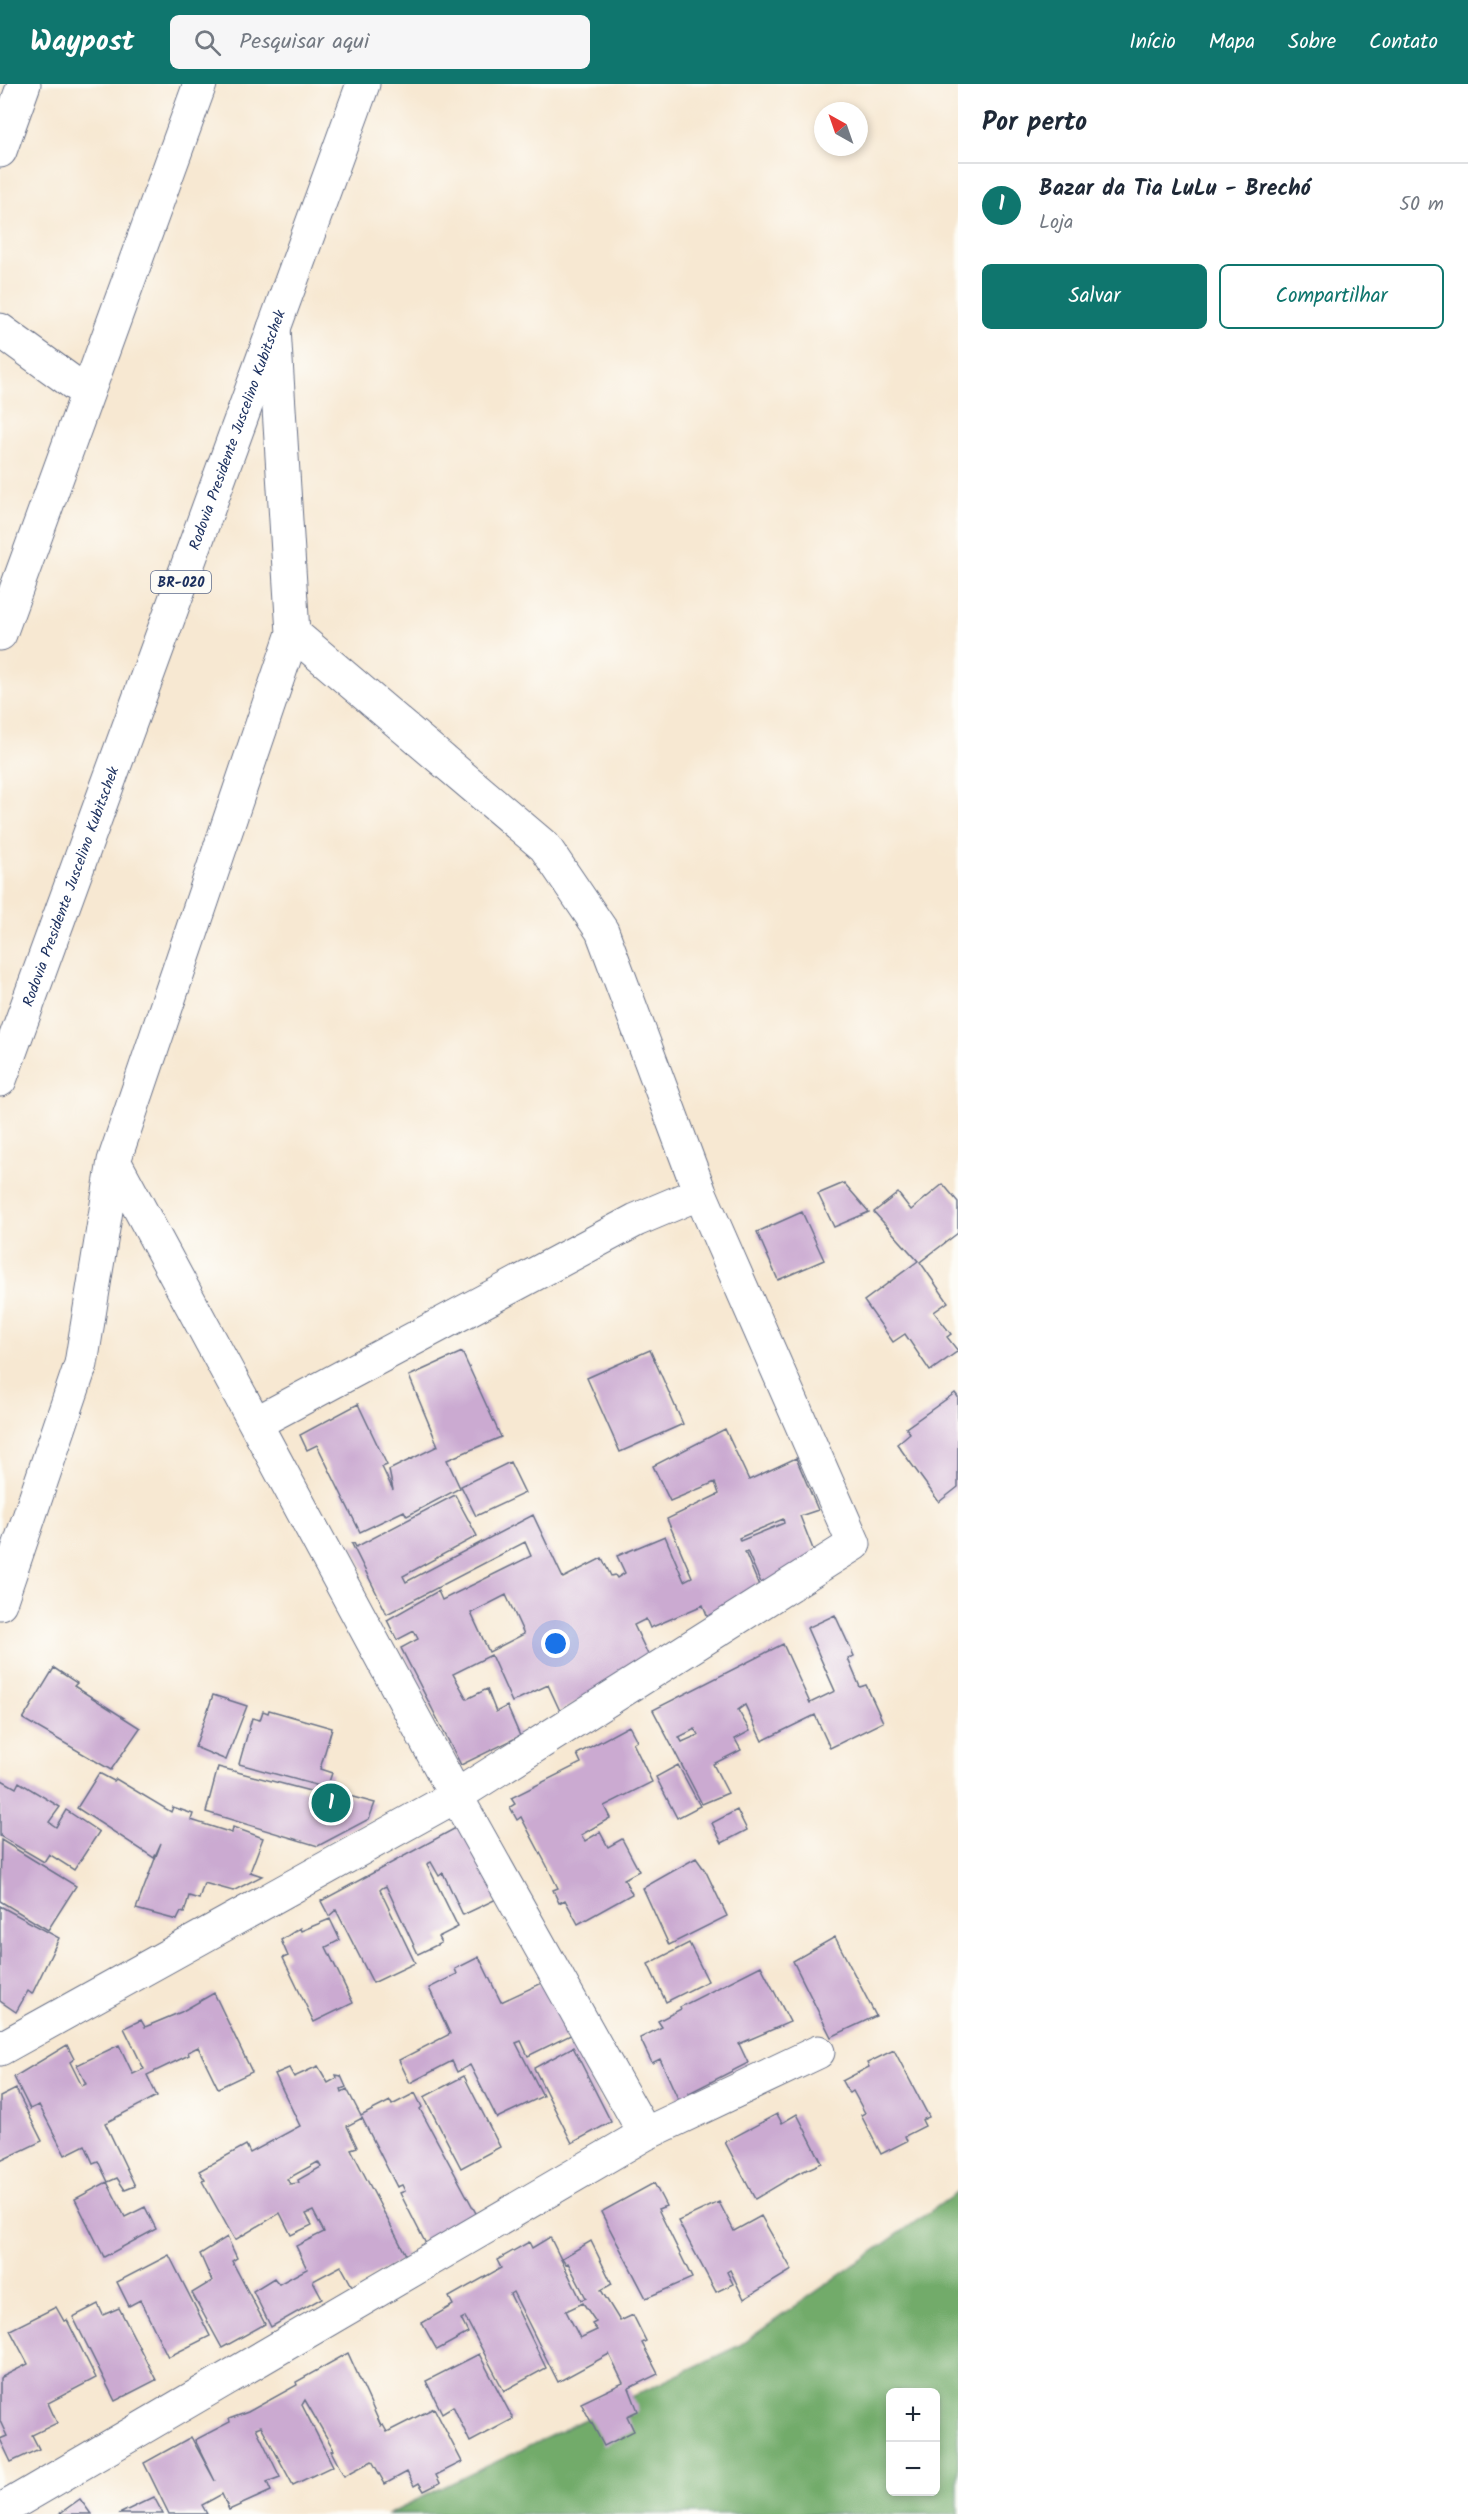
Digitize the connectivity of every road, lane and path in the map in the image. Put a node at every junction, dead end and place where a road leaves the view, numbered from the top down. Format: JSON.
{"nodes":[{"id":1,"x":24,"y":84,"type":"edge"},
{"id":2,"x":200,"y":84,"type":"edge"},
{"id":3,"x":363,"y":84,"type":"edge"},
{"id":4,"x":0,"y":151,"type":"edge"},
{"id":5,"x":274,"y":328,"type":"junction"},
{"id":6,"x":0,"y":330,"type":"edge"},
{"id":7,"x":87,"y":393,"type":"junction"},
{"id":8,"x":293,"y":633,"type":"junction"},
{"id":9,"x":0,"y":634,"type":"edge"},
{"id":10,"x":0,"y":1080,"type":"edge"},
{"id":11,"x":114,"y":1161,"type":"junction"},
{"id":12,"x":700,"y":1194,"type":"junction"},
{"id":13,"x":256,"y":1423,"type":"junction"},
{"id":14,"x":0,"y":1603,"type":"edge"},
{"id":15,"x":456,"y":1796,"type":"junction"},
{"id":16,"x":0,"y":2049,"type":"edge"},
{"id":17,"x":818,"y":2052,"type":"dead end"},
{"id":18,"x":645,"y":2134,"type":"junction"},
{"id":19,"x":0,"y":2511,"type":"edge"}],
"edges":[{"from":1,"to":4,"type":"main road"},
{"from":2,"to":7,"type":"main road"},
{"from":3,"to":5,"type":"main road","name":"Rodovia Presidente Juscelino Kubitschek","number":"BR-020"},
{"from":5,"to":8,"type":"main road"},
{"from":5,"to":10,"type":"main road","name":"Rodovia Presidente Juscelino Kubitschek","number":"BR-020"},
{"from":6,"to":7,"type":"main road"},
{"from":7,"to":9,"type":"main road"},
{"from":8,"to":11,"type":"main road"},
{"from":8,"to":12,"type":"main road"},
{"from":11,"to":13,"type":"main road"},
{"from":11,"to":14,"type":"main road"},
{"from":12,"to":13,"type":"main road"},
{"from":12,"to":15,"type":"main road"},
{"from":13,"to":15,"type":"main road"},
{"from":15,"to":16,"type":"main road"},
{"from":15,"to":18,"type":"main road"},
{"from":17,"to":18,"type":"main road"},
{"from":18,"to":19,"type":"main road"}]}
